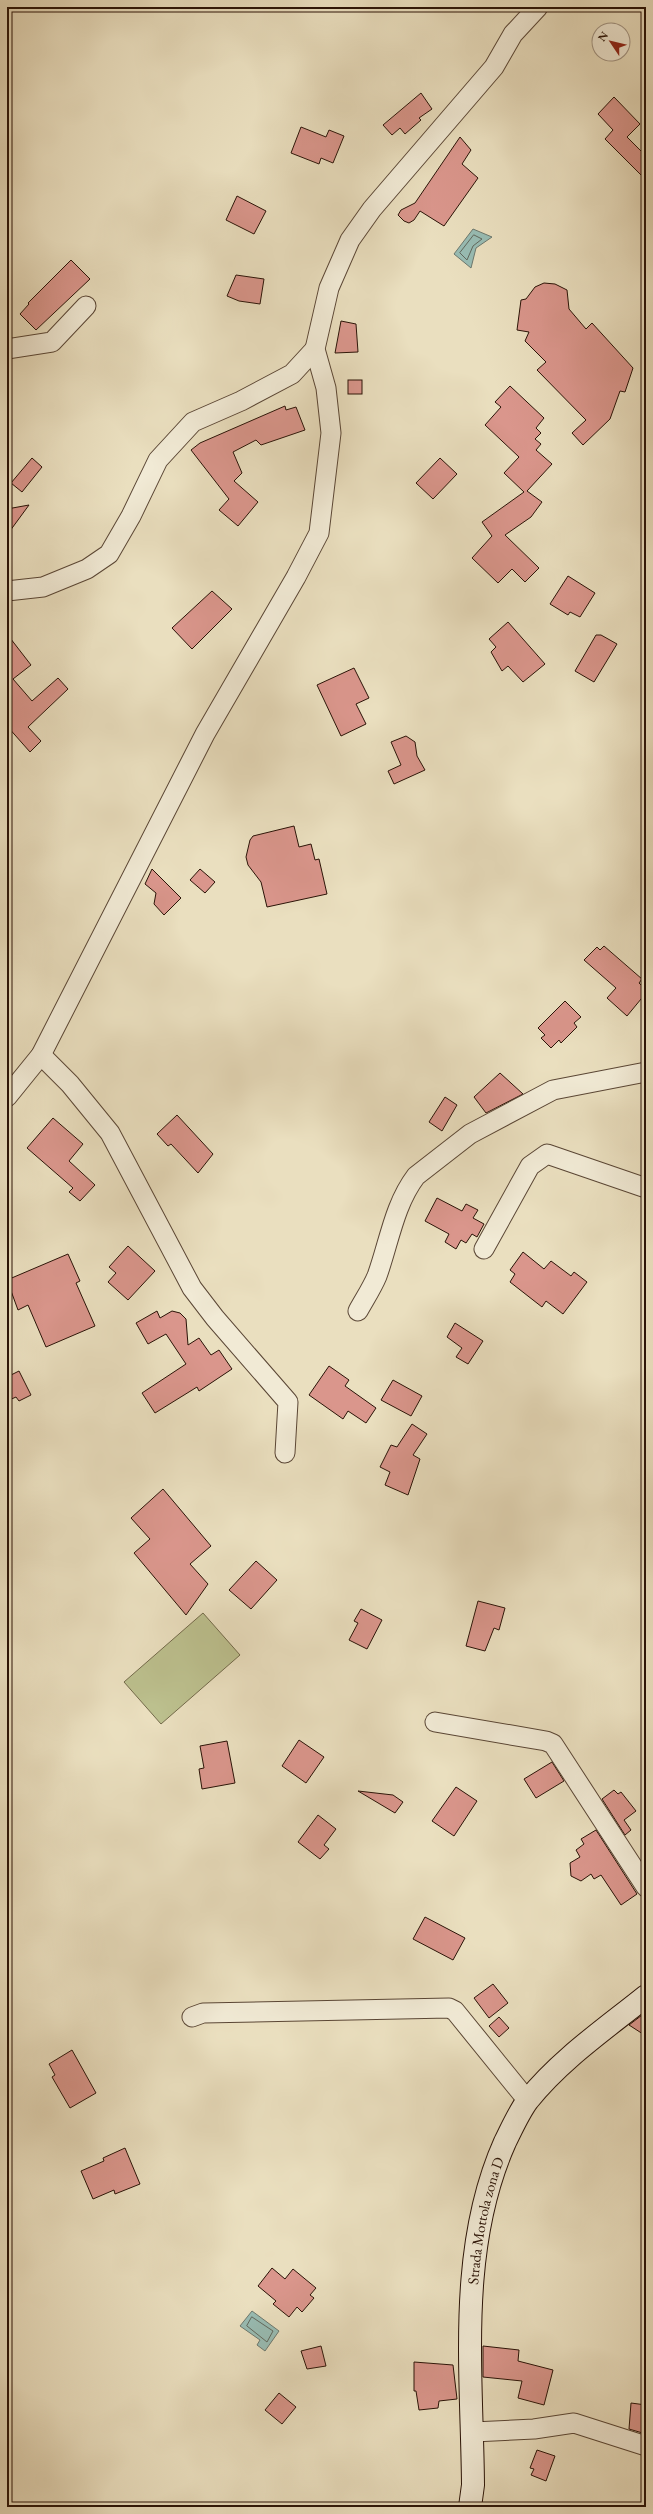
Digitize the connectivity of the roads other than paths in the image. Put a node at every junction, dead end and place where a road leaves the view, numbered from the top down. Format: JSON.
{"nodes":[{"id":1,"x":538,"y":7,"type":"edge"},
{"id":2,"x":86,"y":306,"type":"dead end"},
{"id":3,"x":7,"y":349,"type":"edge"},
{"id":4,"x":315,"y":349,"type":"junction"},
{"id":5,"x":7,"y":591,"type":"edge"},
{"id":6,"x":41,"y":1055,"type":"junction"},
{"id":7,"x":646,"y":1072,"type":"edge"},
{"id":8,"x":7,"y":1096,"type":"edge"},
{"id":9,"x":646,"y":1188,"type":"edge"},
{"id":10,"x":484,"y":1249,"type":"dead end"},
{"id":11,"x":358,"y":1311,"type":"dead end"},
{"id":12,"x":284,"y":1453,"type":"dead end"},
{"id":13,"x":435,"y":1722,"type":"dead end"},
{"id":14,"x":646,"y":1887,"type":"edge"},
{"id":15,"x":646,"y":1996,"type":"edge"},
{"id":16,"x":192,"y":2017,"type":"dead end"},
{"id":17,"x":528,"y":2101,"type":"junction"},
{"id":18,"x":473,"y":2432,"type":"junction"},
{"id":19,"x":646,"y":2446,"type":"edge"},
{"id":20,"x":470,"y":2507,"type":"edge"}],
"edges":[{"from":1,"to":4,"type":"street"},
{"from":2,"to":3,"type":"street"},
{"from":4,"to":5,"type":"street"},
{"from":4,"to":6,"type":"street"},
{"from":6,"to":8,"type":"street"},
{"from":6,"to":12,"type":"street"},
{"from":7,"to":11,"type":"street"},
{"from":9,"to":10,"type":"street"},
{"from":13,"to":14,"type":"street"},
{"from":15,"to":17,"type":"main road","name":"Strada Mottola zona D"},
{"from":16,"to":17,"type":"street"},
{"from":17,"to":18,"type":"main road","name":"Strada Mottola zona D"},
{"from":18,"to":19,"type":"street"},
{"from":18,"to":20,"type":"main road","name":"Strada Mottola zona D"}]}
